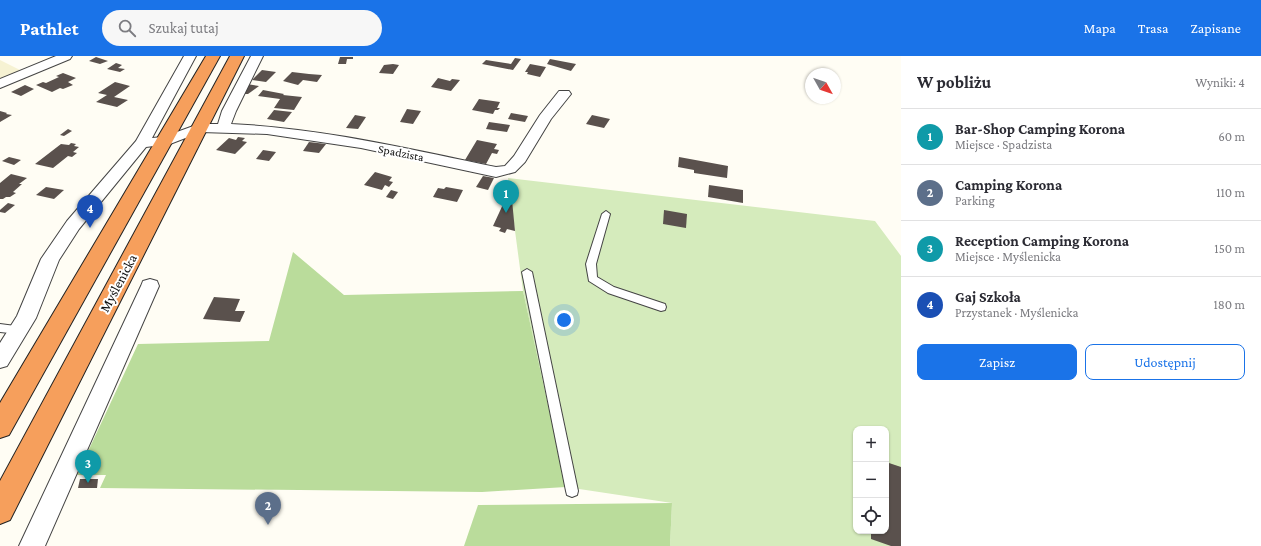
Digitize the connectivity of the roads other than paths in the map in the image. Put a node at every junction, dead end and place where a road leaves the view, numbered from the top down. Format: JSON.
{"nodes":[{"id":1,"x":66,"y":56,"type":"edge"},
{"id":2,"x":190,"y":56,"type":"edge"},
{"id":3,"x":213,"y":56,"type":"edge"},
{"id":4,"x":237,"y":56,"type":"edge"},
{"id":5,"x":257,"y":56,"type":"edge"},
{"id":6,"x":0,"y":84,"type":"edge"},
{"id":7,"x":564,"y":94,"type":"dead end"},
{"id":8,"x":199,"y":128,"type":"junction"},
{"id":9,"x":223,"y":128,"type":"junction"},
{"id":10,"x":165,"y":141,"type":"junction"},
{"id":11,"x":142,"y":143,"type":"junction"},
{"id":12,"x":606,"y":214,"type":"dead end"},
{"id":13,"x":526,"y":272,"type":"dead end"},
{"id":14,"x":150,"y":286,"type":"dead end"},
{"id":15,"x":661,"y":307,"type":"dead end"},
{"id":16,"x":0,"y":328,"type":"edge"},
{"id":17,"x":19,"y":330,"type":"junction"},
{"id":18,"x":0,"y":360,"type":"edge"},
{"id":19,"x":0,"y":427,"type":"edge"},
{"id":20,"x":572,"y":491,"type":"dead end"},
{"id":21,"x":0,"y":510,"type":"edge"},
{"id":22,"x":32,"y":546,"type":"edge"}],
"edges":[{"from":1,"to":6,"type":"street"},
{"from":2,"to":11,"type":"street"},
{"from":3,"to":10,"type":"highway","name":"Myślenicka"},
{"from":4,"to":8,"type":"highway","name":"Myślenicka"},
{"from":5,"to":9,"type":"street"},
{"from":7,"to":9,"type":"street","name":"Spadzista"},
{"from":8,"to":9,"type":"street","name":"Spadzista"},
{"from":8,"to":10,"type":"street"},
{"from":8,"to":21,"type":"highway","name":"Myślenicka"},
{"from":10,"to":11,"type":"street"},
{"from":10,"to":19,"type":"highway","name":"Myślenicka"},
{"from":11,"to":17,"type":"street"},
{"from":12,"to":15,"type":"lane"},
{"from":13,"to":20,"type":"lane"},
{"from":14,"to":22,"type":"street"},
{"from":16,"to":17,"type":"lane"},
{"from":17,"to":18,"type":"street"}]}
